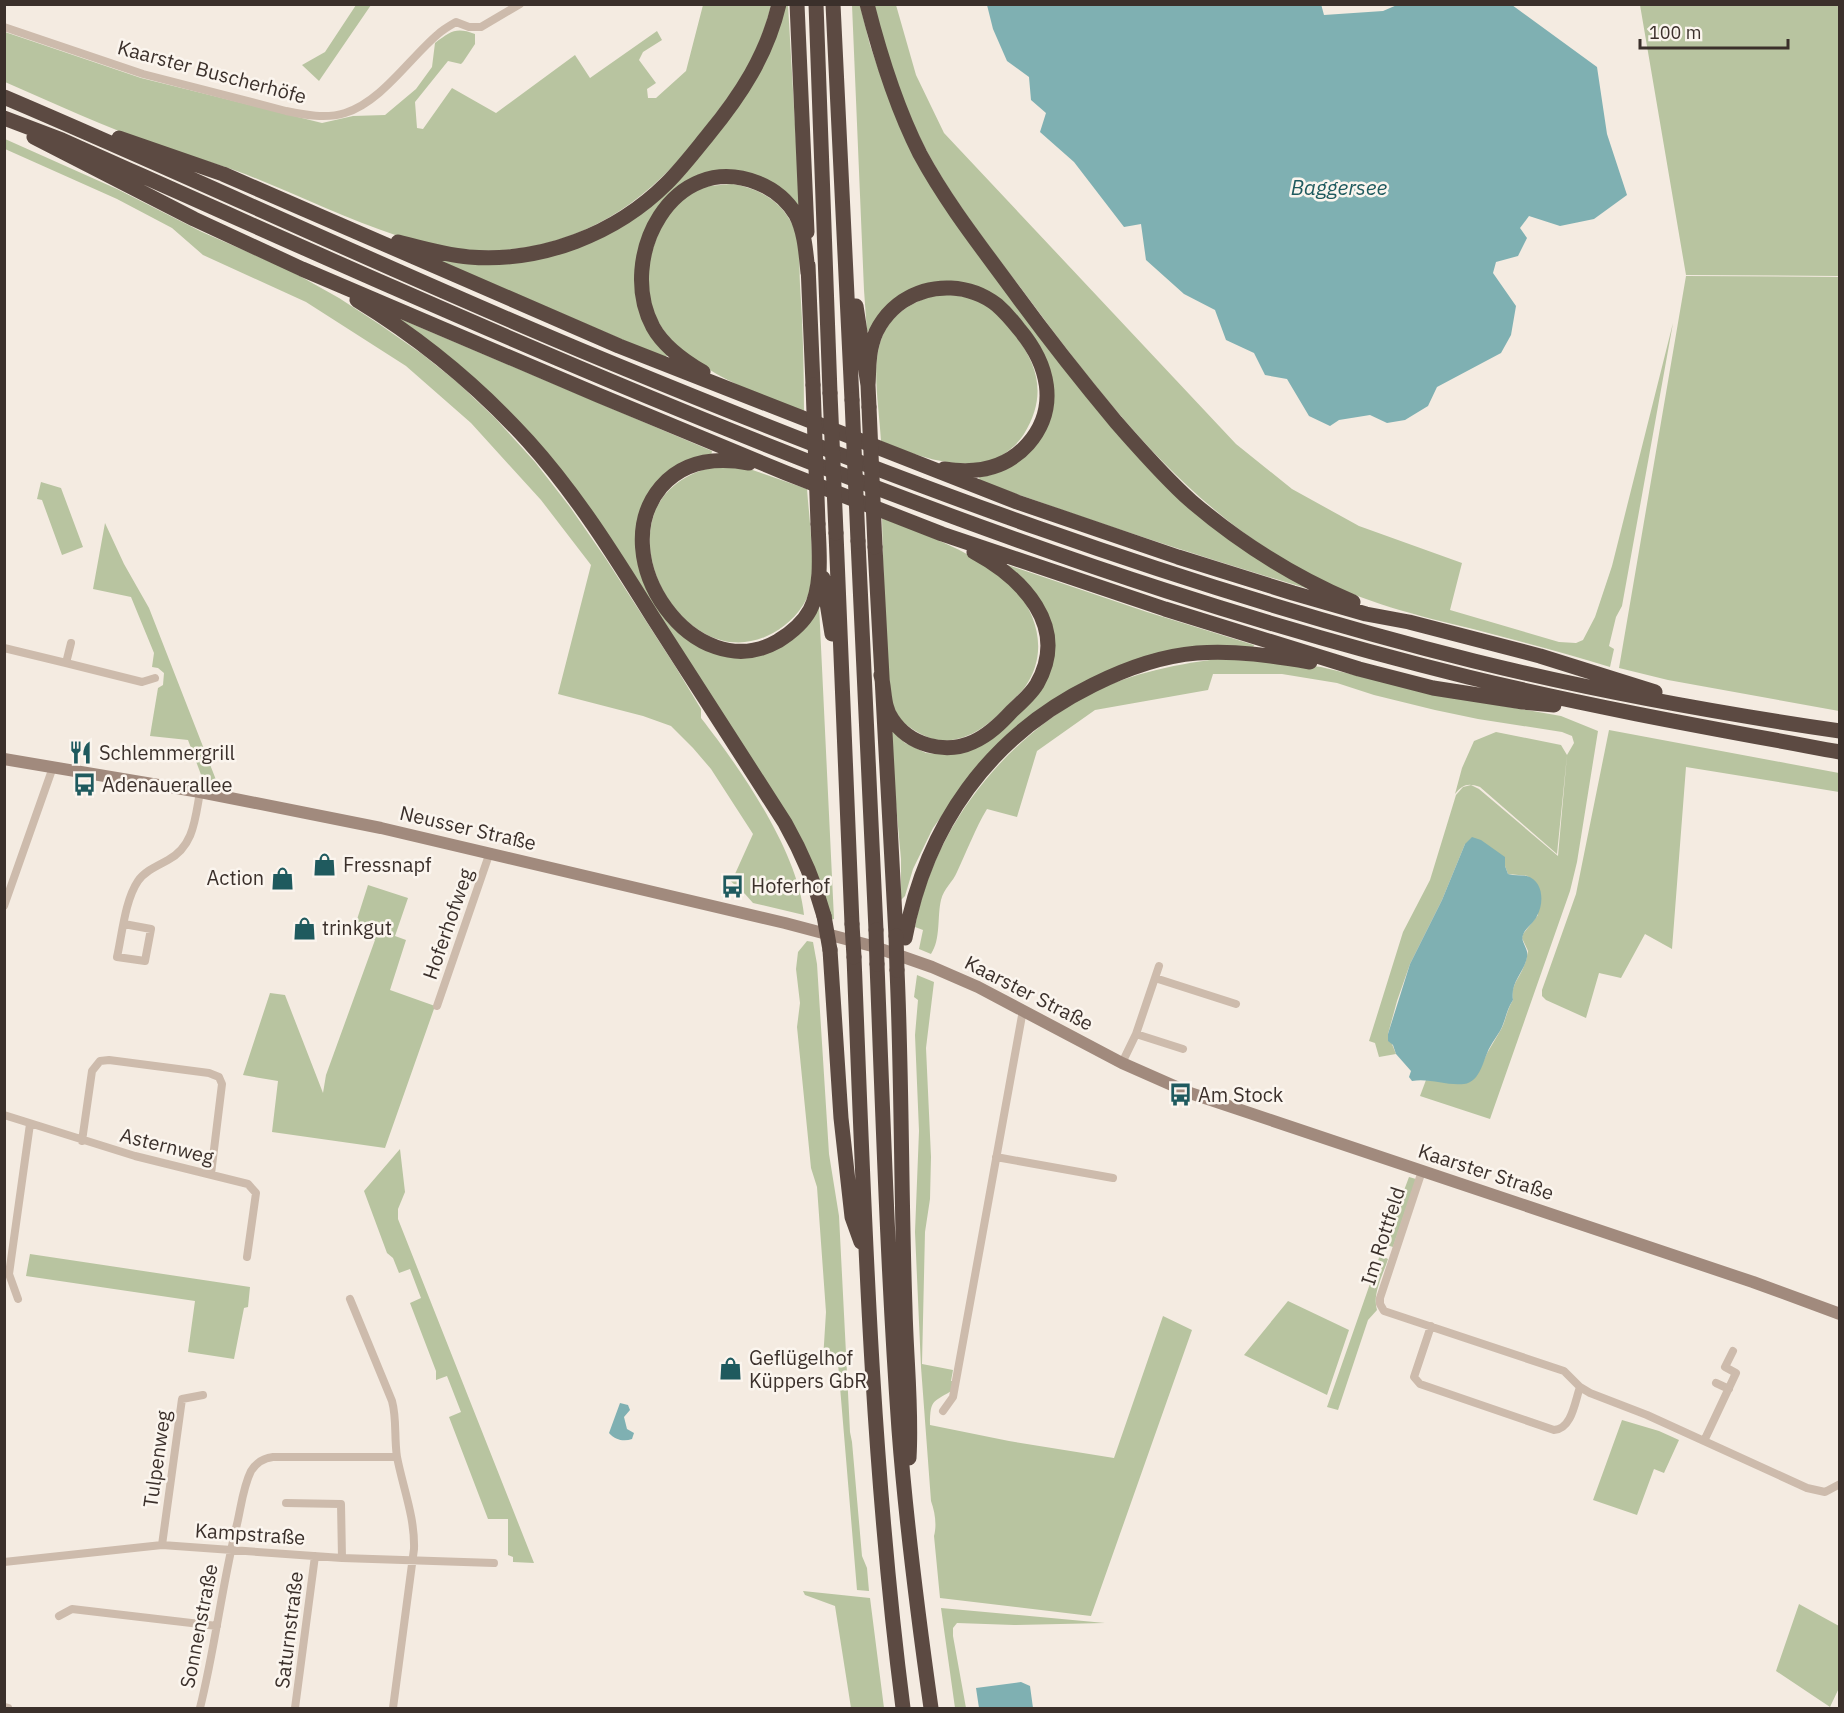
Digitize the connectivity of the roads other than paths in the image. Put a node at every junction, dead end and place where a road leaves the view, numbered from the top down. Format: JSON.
{"nodes":[{"id":1,"x":520,"y":4,"type":"edge"},
{"id":2,"x":779,"y":4,"type":"edge"},
{"id":3,"x":797,"y":4,"type":"edge"},
{"id":4,"x":816,"y":4,"type":"edge"},
{"id":5,"x":833,"y":4,"type":"edge"},
{"id":6,"x":867,"y":4,"type":"edge"},
{"id":7,"x":4,"y":27,"type":"edge"},
{"id":8,"x":4,"y":97,"type":"edge"},
{"id":9,"x":4,"y":119,"type":"edge"},
{"id":10,"x":61,"y":121,"type":"junction"},
{"id":11,"x":337,"y":223,"type":"junction"},
{"id":12,"x":844,"y":236,"type":"junction"},
{"id":13,"x":302,"y":269,"type":"junction"},
{"id":14,"x":808,"y":273,"type":"junction"},
{"id":15,"x":868,"y":386,"type":"junction"},
{"id":16,"x":742,"y":396,"type":"junction"},
{"id":17,"x":915,"y":464,"type":"junction"},
{"id":18,"x":786,"y":473,"type":"junction"},
{"id":19,"x":942,"y":534,"type":"junction"},
{"id":20,"x":819,"y":547,"type":"junction"},
{"id":21,"x":1409,"y":622,"type":"junction"},
{"id":22,"x":71,"y":643,"type":"dead end"},
{"id":23,"x":4,"y":648,"type":"edge"},
{"id":24,"x":66,"y":663,"type":"junction"},
{"id":25,"x":1359,"y":669,"type":"junction"},
{"id":26,"x":881,"y":675,"type":"junction"},
{"id":27,"x":155,"y":678,"type":"dead end"},
{"id":28,"x":843,"y":708,"type":"junction"},
{"id":29,"x":1614,"y":710,"type":"junction"},
{"id":30,"x":1720,"y":713,"type":"junction"},
{"id":31,"x":1839,"y":731,"type":"edge"},
{"id":32,"x":1839,"y":752,"type":"edge"},
{"id":33,"x":4,"y":759,"type":"edge"},
{"id":34,"x":53,"y":767,"type":"junction"},
{"id":35,"x":200,"y":792,"type":"junction"},
{"id":36,"x":490,"y":852,"type":"junction"},
{"id":37,"x":4,"y":906,"type":"edge"},
{"id":38,"x":124,"y":924,"type":"junction"},
{"id":39,"x":900,"y":937,"type":"junction"},
{"id":40,"x":916,"y":962,"type":"joint"},
{"id":41,"x":1159,"y":966,"type":"dead end"},
{"id":42,"x":1155,"y":978,"type":"junction"},
{"id":43,"x":1236,"y":1004,"type":"dead end"},
{"id":44,"x":437,"y":1006,"type":"dead end"},
{"id":45,"x":1023,"y":1010,"type":"junction"},
{"id":46,"x":1136,"y":1034,"type":"junction"},
{"id":47,"x":1183,"y":1049,"type":"dead end"},
{"id":48,"x":1122,"y":1063,"type":"junction"},
{"id":49,"x":4,"y":1115,"type":"edge"},
{"id":50,"x":30,"y":1124,"type":"junction"},
{"id":51,"x":82,"y":1141,"type":"junction"},
{"id":52,"x":996,"y":1157,"type":"junction"},
{"id":53,"x":1422,"y":1172,"type":"junction"},
{"id":54,"x":211,"y":1174,"type":"junction"},
{"id":55,"x":1113,"y":1178,"type":"dead end"},
{"id":56,"x":247,"y":1257,"type":"dead end"},
{"id":57,"x":866,"y":1258,"type":"junction"},
{"id":58,"x":18,"y":1299,"type":"dead end"},
{"id":59,"x":350,"y":1299,"type":"dead end"},
{"id":60,"x":1839,"y":1314,"type":"edge"},
{"id":61,"x":1431,"y":1326,"type":"junction"},
{"id":62,"x":1733,"y":1351,"type":"dead end"},
{"id":63,"x":1716,"y":1383,"type":"dead end"},
{"id":64,"x":1580,"y":1387,"type":"junction"},
{"id":65,"x":1729,"y":1389,"type":"junction"},
{"id":66,"x":203,"y":1395,"type":"dead end"},
{"id":67,"x":943,"y":1410,"type":"dead end"},
{"id":68,"x":1704,"y":1441,"type":"junction"},
{"id":69,"x":397,"y":1457,"type":"junction"},
{"id":70,"x":1839,"y":1484,"type":"edge"},
{"id":71,"x":286,"y":1503,"type":"dead end"},
{"id":72,"x":906,"y":1509,"type":"junction"},
{"id":73,"x":162,"y":1545,"type":"junction"},
{"id":74,"x":231,"y":1549,"type":"junction"},
{"id":75,"x":315,"y":1556,"type":"junction"},
{"id":76,"x":342,"y":1558,"type":"junction"},
{"id":77,"x":413,"y":1560,"type":"junction"},
{"id":78,"x":4,"y":1562,"type":"edge"},
{"id":79,"x":494,"y":1563,"type":"dead end"},
{"id":80,"x":59,"y":1616,"type":"dead end"},
{"id":81,"x":217,"y":1626,"type":"junction"},
{"id":82,"x":200,"y":1708,"type":"edge"},
{"id":83,"x":295,"y":1708,"type":"edge"},
{"id":84,"x":393,"y":1708,"type":"edge"},
{"id":85,"x":903,"y":1708,"type":"edge"},
{"id":86,"x":931,"y":1708,"type":"edge"}],
"edges":[{"from":1,"to":7,"type":"street","name":"Kaarster Buscherhöfe"},
{"from":2,"to":11,"type":"highway"},
{"from":3,"to":14,"type":"highway"},
{"from":4,"to":28,"type":"highway","bridge":true},
{"from":5,"to":12,"type":"highway"},
{"from":6,"to":21,"type":"highway"},
{"from":8,"to":10,"type":"highway"},
{"from":9,"to":13,"type":"highway"},
{"from":9,"to":29,"type":"highway"},
{"from":10,"to":11,"type":"highway"},
{"from":10,"to":30,"type":"highway"},
{"from":11,"to":16,"type":"highway"},
{"from":12,"to":15,"type":"highway"},
{"from":12,"to":72,"type":"highway","bridge":true},
{"from":13,"to":18,"type":"highway"},
{"from":13,"to":57,"type":"highway","bridge":true},
{"from":14,"to":16,"type":"highway"},
{"from":14,"to":20,"type":"highway","bridge":true},
{"from":15,"to":17,"type":"highway"},
{"from":15,"to":26,"type":"highway","bridge":true},
{"from":16,"to":17,"type":"highway"},
{"from":17,"to":21,"type":"highway"},
{"from":18,"to":19,"type":"highway"},
{"from":18,"to":20,"type":"highway"},
{"from":19,"to":25,"type":"highway"},
{"from":19,"to":26,"type":"highway"},
{"from":20,"to":28,"type":"highway"},
{"from":21,"to":30,"type":"highway"},
{"from":22,"to":24,"type":"street"},
{"from":23,"to":24,"type":"street"},
{"from":24,"to":27,"type":"street"},
{"from":25,"to":29,"type":"highway"},
{"from":25,"to":39,"type":"highway"},
{"from":26,"to":39,"type":"highway"},
{"from":28,"to":57,"type":"highway","bridge":true},
{"from":29,"to":32,"type":"highway"},
{"from":30,"to":31,"type":"highway"},
{"from":33,"to":34,"type":"main road","name":"Neusser Straße"},
{"from":34,"to":35,"type":"main road","name":"Neusser Straße"},
{"from":34,"to":37,"type":"street"},
{"from":35,"to":36,"type":"main road","name":"Neusser Straße"},
{"from":35,"to":38,"type":"street"},
{"from":36,"to":40,"type":"main road","name":"Neusser Straße"},
{"from":36,"to":44,"type":"street","name":"Hoferhofweg"},
{"from":38,"to":38,"type":"street"},
{"from":39,"to":72,"type":"highway"},
{"from":40,"to":45,"type":"main road","name":"Kaarster Straße"},
{"from":41,"to":42,"type":"street"},
{"from":42,"to":43,"type":"street"},
{"from":42,"to":46,"type":"street"},
{"from":45,"to":48,"type":"main road","name":"Kaarster Straße"},
{"from":45,"to":52,"type":"street"},
{"from":46,"to":47,"type":"street"},
{"from":46,"to":48,"type":"street"},
{"from":48,"to":53,"type":"main road","name":"Kaarster Straße"},
{"from":49,"to":50,"type":"street","name":"Asternweg"},
{"from":50,"to":51,"type":"street","name":"Asternweg"},
{"from":50,"to":58,"type":"street"},
{"from":51,"to":54,"type":"street","name":"Asternweg"},
{"from":51,"to":54,"type":"street"},
{"from":52,"to":55,"type":"street"},
{"from":52,"to":67,"type":"street"},
{"from":53,"to":60,"type":"main road","name":"Kaarster Straße"},
{"from":53,"to":61,"type":"street","name":"Im Rottfeld"},
{"from":54,"to":56,"type":"street","name":"Asternweg"},
{"from":57,"to":85,"type":"highway"},
{"from":59,"to":69,"type":"street"},
{"from":61,"to":64,"type":"street"},
{"from":61,"to":64,"type":"street"},
{"from":62,"to":65,"type":"street"},
{"from":63,"to":65,"type":"street"},
{"from":64,"to":68,"type":"street"},
{"from":65,"to":68,"type":"street"},
{"from":66,"to":73,"type":"street","name":"Tulpenweg"},
{"from":68,"to":70,"type":"street"},
{"from":69,"to":74,"type":"street","name":"Sonnenstraße"},
{"from":69,"to":77,"type":"street"},
{"from":71,"to":76,"type":"street"},
{"from":72,"to":86,"type":"highway"},
{"from":73,"to":74,"type":"street","name":"Kampstraße"},
{"from":73,"to":78,"type":"street","name":"Kampstraße"},
{"from":74,"to":75,"type":"street","name":"Kampstraße"},
{"from":74,"to":81,"type":"street","name":"Sonnenstraße"},
{"from":75,"to":76,"type":"street","name":"Kampstraße"},
{"from":75,"to":83,"type":"street","name":"Saturnstraße"},
{"from":76,"to":77,"type":"street","name":"Kampstraße"},
{"from":77,"to":79,"type":"street","name":"Kampstraße"},
{"from":77,"to":84,"type":"street"},
{"from":80,"to":81,"type":"street"},
{"from":81,"to":82,"type":"street","name":"Sonnenstraße"}]}
